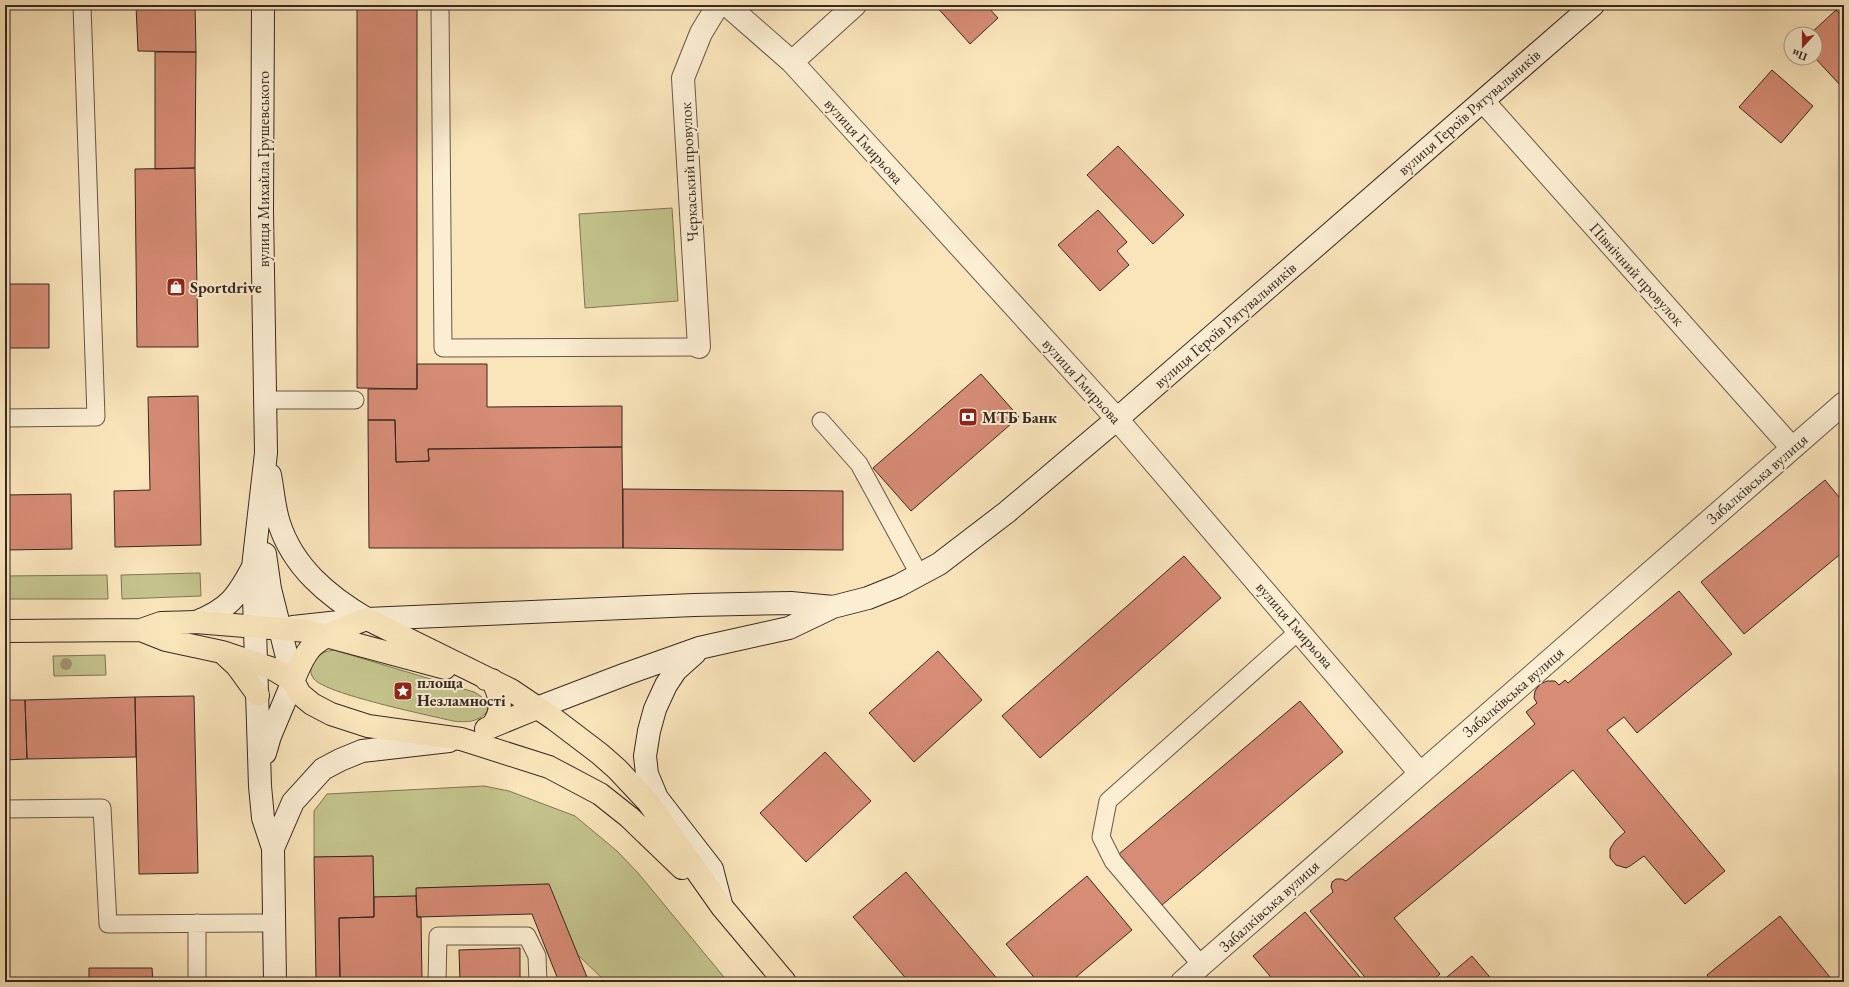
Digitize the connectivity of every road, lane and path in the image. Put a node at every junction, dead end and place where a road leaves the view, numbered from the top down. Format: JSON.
{"nodes":[{"id":1,"x":82,"y":5,"type":"edge"},
{"id":2,"x":263,"y":5,"type":"edge"},
{"id":3,"x":440,"y":5,"type":"edge"},
{"id":4,"x":718,"y":5,"type":"edge"},
{"id":5,"x":727,"y":5,"type":"edge"},
{"id":6,"x":855,"y":5,"type":"edge"},
{"id":7,"x":1593,"y":5,"type":"edge"},
{"id":8,"x":792,"y":62,"type":"junction"},
{"id":9,"x":1482,"y":101,"type":"junction"},
{"id":10,"x":699,"y":347,"type":"joint"},
{"id":11,"x":266,"y":400,"type":"junction"},
{"id":12,"x":355,"y":400,"type":"dead end"},
{"id":13,"x":1844,"y":402,"type":"edge"},
{"id":14,"x":5,"y":418,"type":"edge"},
{"id":15,"x":1117,"y":418,"type":"junction"},
{"id":16,"x":821,"y":421,"type":"dead end"},
{"id":17,"x":1792,"y":448,"type":"junction"},
{"id":18,"x":266,"y":453,"type":"junction"},
{"id":19,"x":258,"y":511,"type":"junction"},
{"id":20,"x":253,"y":567,"type":"junction"},
{"id":21,"x":919,"y":574,"type":"junction"},
{"id":22,"x":833,"y":608,"type":"junction"},
{"id":23,"x":367,"y":619,"type":"junction"},
{"id":24,"x":196,"y":622,"type":"junction"},
{"id":25,"x":256,"y":626,"type":"junction"},
{"id":26,"x":280,"y":629,"type":"junction"},
{"id":27,"x":141,"y":630,"type":"junction"},
{"id":28,"x":1300,"y":630,"type":"junction"},
{"id":29,"x":5,"y":631,"type":"edge"},
{"id":30,"x":328,"y":637,"type":"junction"},
{"id":31,"x":699,"y":648,"type":"junction"},
{"id":32,"x":222,"y":652,"type":"junction"},
{"id":33,"x":257,"y":664,"type":"junction"},
{"id":34,"x":293,"y":680,"type":"junction"},
{"id":35,"x":492,"y":680,"type":"junction"},
{"id":36,"x":258,"y":695,"type":"junction"},
{"id":37,"x":537,"y":708,"type":"junction"},
{"id":38,"x":491,"y":727,"type":"junction"},
{"id":39,"x":460,"y":739,"type":"junction"},
{"id":40,"x":260,"y":771,"type":"junction"},
{"id":41,"x":1420,"y":773,"type":"junction"},
{"id":42,"x":5,"y":809,"type":"edge"},
{"id":43,"x":273,"y":848,"type":"junction"},
{"id":44,"x":722,"y":907,"type":"junction"},
{"id":45,"x":274,"y":923,"type":"junction"},
{"id":46,"x":196,"y":924,"type":"junction"},
{"id":47,"x":1202,"y":966,"type":"junction"},
{"id":48,"x":197,"y":982,"type":"edge"},
{"id":49,"x":275,"y":982,"type":"edge"},
{"id":50,"x":437,"y":982,"type":"edge"},
{"id":51,"x":538,"y":982,"type":"edge"},
{"id":52,"x":785,"y":982,"type":"edge"},
{"id":53,"x":1182,"y":982,"type":"edge"}],
"edges":[{"from":1,"to":14,"type":"lane"},
{"from":2,"to":11,"type":"street","name":"вулиця Михайла Грушевського"},
{"from":3,"to":10,"type":"lane"},
{"from":4,"to":10,"type":"street","name":"Черкаський провулок"},
{"from":5,"to":8,"type":"street","name":"вулиця Гмирьова"},
{"from":6,"to":8,"type":"street"},
{"from":7,"to":9,"type":"street","name":"вулиця Героїв Рятувальників"},
{"from":8,"to":15,"type":"street","name":"вулиця Гмирьова"},
{"from":9,"to":15,"type":"street","name":"вулиця Героїв Рятувальників"},
{"from":9,"to":17,"type":"street","name":"Північний провулок"},
{"from":11,"to":12,"type":"lane"},
{"from":11,"to":18,"type":"street","name":"вулиця Михайла Грушевського"},
{"from":13,"to":17,"type":"street","name":"Забалківська вулиця"},
{"from":15,"to":21,"type":"street","name":"вулиця Героїв Рятувальників"},
{"from":15,"to":28,"type":"street","name":"вулиця Гмирьова"},
{"from":16,"to":21,"type":"lane"},
{"from":17,"to":41,"type":"street","name":"Забалківська вулиця"},
{"from":18,"to":19,"type":"street"},
{"from":18,"to":23,"type":"street"},
{"from":19,"to":20,"type":"street"},
{"from":19,"to":26,"type":"street"},
{"from":20,"to":24,"type":"street"},
{"from":20,"to":25,"type":"street"},
{"from":21,"to":22,"type":"street","name":"вулиця Героїв Рятувальників"},
{"from":22,"to":23,"type":"street","name":"вулиця Героїв Рятувальників"},
{"from":22,"to":31,"type":"street","name":"вулиця Героїв Рятувальників"},
{"from":23,"to":26,"type":"street"},
{"from":23,"to":30,"type":"main road"},
{"from":23,"to":35,"type":"main road"},
{"from":24,"to":25,"type":"main road"},
{"from":24,"to":27,"type":"main road"},
{"from":25,"to":26,"type":"main road"},
{"from":25,"to":33,"type":"street"},
{"from":26,"to":30,"type":"main road"},
{"from":26,"to":34,"type":"street"},
{"from":27,"to":29,"type":"main road"},
{"from":27,"to":32,"type":"main road"},
{"from":28,"to":41,"type":"street","name":"вулиця Гмирьова"},
{"from":28,"to":47,"type":"lane"},
{"from":30,"to":34,"type":"main road"},
{"from":30,"to":35,"type":"main road"},
{"from":31,"to":37,"type":"street"},
{"from":31,"to":44,"type":"street"},
{"from":32,"to":33,"type":"main road"},
{"from":32,"to":36,"type":"main road"},
{"from":33,"to":34,"type":"main road"},
{"from":33,"to":36,"type":"street"},
{"from":34,"to":39,"type":"main road"},
{"from":34,"to":40,"type":"street"},
{"from":35,"to":37,"type":"main road"},
{"from":35,"to":38,"type":"main road"},
{"from":36,"to":40,"type":"street"},
{"from":37,"to":38,"type":"main road"},
{"from":37,"to":44,"type":"main road"},
{"from":38,"to":39,"type":"main road"},
{"from":39,"to":43,"type":"street"},
{"from":39,"to":44,"type":"main road"},
{"from":40,"to":43,"type":"street"},
{"from":41,"to":47,"type":"street","name":"Забалківська вулиця"},
{"from":42,"to":46,"type":"lane"},
{"from":43,"to":45,"type":"street"},
{"from":44,"to":52,"type":"main road"},
{"from":45,"to":46,"type":"lane"},
{"from":45,"to":49,"type":"street"},
{"from":46,"to":48,"type":"lane"},
{"from":47,"to":53,"type":"street","name":"Забалківська вулиця"},
{"from":50,"to":51,"type":"lane"}]}
